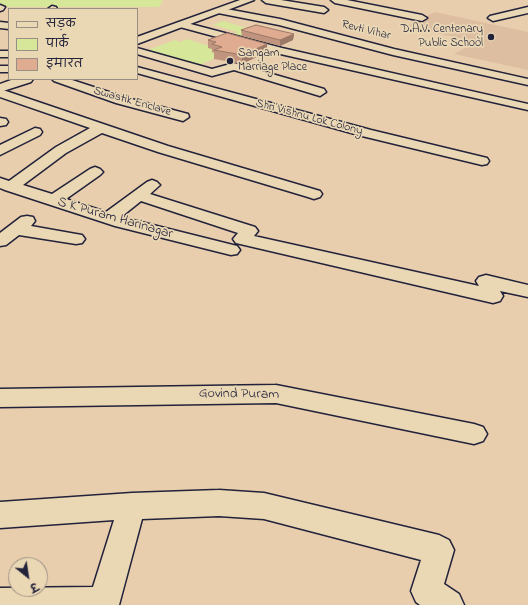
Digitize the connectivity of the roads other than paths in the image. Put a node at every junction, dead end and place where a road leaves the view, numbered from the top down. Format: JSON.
{"nodes":[{"id":1,"x":249,"y":0,"type":"edge"},
{"id":2,"x":266,"y":0,"type":"edge"},
{"id":3,"x":335,"y":0,"type":"edge"},
{"id":4,"x":524,"y":6,"type":"edge"},
{"id":5,"x":324,"y":10,"type":"dead end"},
{"id":6,"x":221,"y":11,"type":"junction"},
{"id":7,"x":397,"y":13,"type":"junction"},
{"id":8,"x":422,"y":18,"type":"dead end"},
{"id":9,"x":493,"y":18,"type":"dead end"},
{"id":10,"x":380,"y":20,"type":"dead end"},
{"id":11,"x":183,"y":25,"type":"junction"},
{"id":12,"x":138,"y":41,"type":"edge"},
{"id":13,"x":138,"y":51,"type":"edge"},
{"id":14,"x":138,"y":70,"type":"edge"},
{"id":15,"x":24,"y":80,"type":"edge"},
{"id":16,"x":61,"y":80,"type":"edge"},
{"id":17,"x":528,"y":82,"type":"edge"},
{"id":18,"x":0,"y":88,"type":"edge"},
{"id":19,"x":320,"y":92,"type":"dead end"},
{"id":20,"x":0,"y":93,"type":"edge"},
{"id":21,"x":525,"y":106,"type":"dead end"},
{"id":22,"x":183,"y":117,"type":"dead end"},
{"id":23,"x":101,"y":128,"type":"junction"},
{"id":24,"x":36,"y":132,"type":"dead end"},
{"id":25,"x":0,"y":151,"type":"edge"},
{"id":26,"x":482,"y":161,"type":"dead end"},
{"id":27,"x":95,"y":172,"type":"dead end"},
{"id":28,"x":6,"y":185,"type":"edge"},
{"id":29,"x":314,"y":194,"type":"dead end"},
{"id":30,"x":53,"y":201,"type":"junction"},
{"id":31,"x":109,"y":218,"type":"junction"},
{"id":32,"x":76,"y":238,"type":"dead end"},
{"id":33,"x":0,"y":242,"type":"edge"},
{"id":34,"x":231,"y":250,"type":"dead end"},
{"id":35,"x":528,"y":291,"type":"edge"},
{"id":36,"x":0,"y":398,"type":"edge"},
{"id":37,"x":474,"y":434,"type":"dead end"},
{"id":38,"x":132,"y":506,"type":"junction"},
{"id":39,"x":0,"y":515,"type":"edge"},
{"id":40,"x":0,"y":604,"type":"edge"},
{"id":41,"x":104,"y":604,"type":"edge"},
{"id":42,"x":448,"y":605,"type":"edge"}],
"edges":[{"from":1,"to":6,"type":"main road"},
{"from":2,"to":5,"type":"street"},
{"from":3,"to":7,"type":"street"},
{"from":4,"to":9,"type":"street"},
{"from":6,"to":11,"type":"main road"},
{"from":6,"to":17,"type":"street","name":"Revti Vihar"},
{"from":7,"to":8,"type":"street"},
{"from":7,"to":10,"type":"street"},
{"from":11,"to":12,"type":"main road"},
{"from":11,"to":21,"type":"street"},
{"from":13,"to":19,"type":"street"},
{"from":14,"to":26,"type":"street","name":"Shri Vishnu Lok Colony"},
{"from":15,"to":18,"type":"main road"},
{"from":16,"to":22,"type":"street","name":"Swastik Enclave"},
{"from":20,"to":23,"type":"street"},
{"from":23,"to":28,"type":"street"},
{"from":23,"to":29,"type":"street"},
{"from":24,"to":25,"type":"street"},
{"from":27,"to":30,"type":"street"},
{"from":28,"to":30,"type":"street","name":"S K Puram Harinagar"},
{"from":30,"to":31,"type":"street","name":"S K Puram Harinagar"},
{"from":31,"to":34,"type":"street","name":"S K Puram Harinagar"},
{"from":31,"to":35,"type":"street"},
{"from":32,"to":33,"type":"street"},
{"from":36,"to":37,"type":"street","name":"Govind Puram"},
{"from":38,"to":39,"type":"street"},
{"from":38,"to":41,"type":"street"},
{"from":38,"to":42,"type":"street"},
{"from":40,"to":41,"type":"street"}]}
